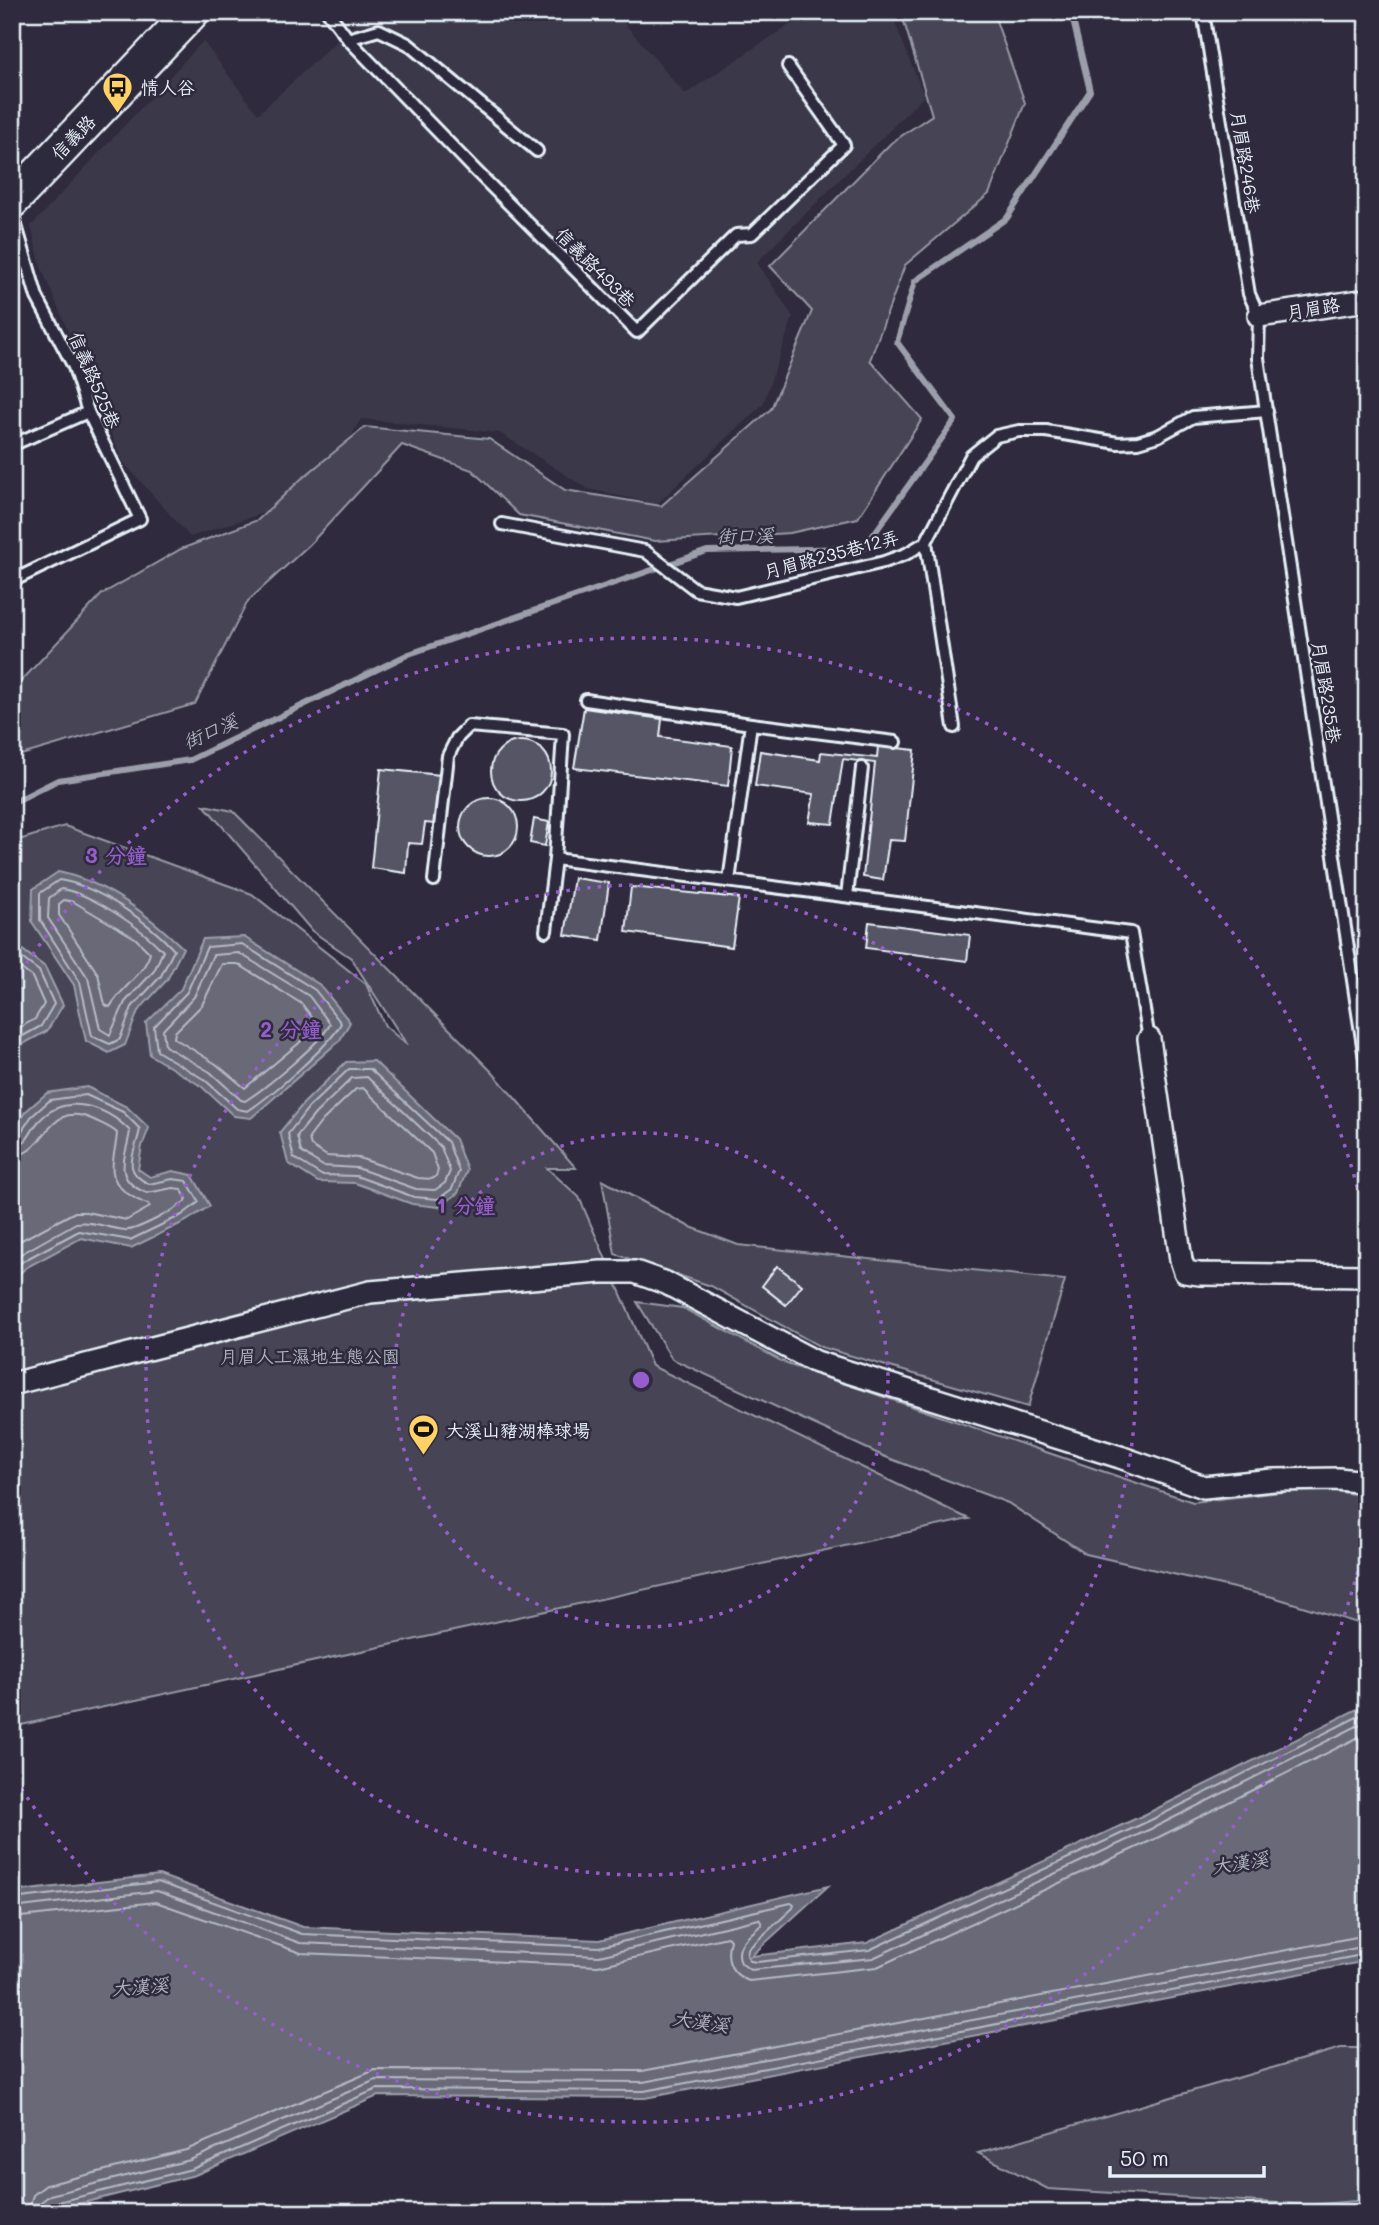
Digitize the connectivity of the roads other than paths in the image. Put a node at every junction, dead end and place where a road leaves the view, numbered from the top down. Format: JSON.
{"nodes":[{"id":1,"x":328,"y":12,"type":"edge"},
{"id":2,"x":1203,"y":12,"type":"edge"},
{"id":3,"x":181,"y":14,"type":"edge"},
{"id":4,"x":348,"y":39,"type":"junction"},
{"id":5,"x":788,"y":66,"type":"dead end"},
{"id":6,"x":537,"y":151,"type":"dead end"},
{"id":7,"x":12,"y":173,"type":"edge"},
{"id":8,"x":12,"y":201,"type":"edge"},
{"id":9,"x":12,"y":212,"type":"edge"},
{"id":10,"x":1367,"y":300,"type":"edge"},
{"id":11,"x":1259,"y":316,"type":"junction"},
{"id":12,"x":1267,"y":411,"type":"junction"},
{"id":13,"x":88,"y":412,"type":"junction"},
{"id":14,"x":12,"y":445,"type":"edge"},
{"id":15,"x":502,"y":524,"type":"dead end"},
{"id":16,"x":926,"y":542,"type":"junction"},
{"id":17,"x":12,"y":581,"type":"edge"},
{"id":18,"x":586,"y":700,"type":"dead end"},
{"id":19,"x":751,"y":724,"type":"junction"},
{"id":20,"x":954,"y":727,"type":"dead end"},
{"id":21,"x":895,"y":741,"type":"dead end"},
{"id":22,"x":862,"y":768,"type":"dead end"},
{"id":23,"x":555,"y":859,"type":"junction"},
{"id":24,"x":434,"y":880,"type":"dead end"},
{"id":25,"x":729,"y":881,"type":"junction"},
{"id":26,"x":847,"y":896,"type":"junction"},
{"id":27,"x":546,"y":931,"type":"dead end"},
{"id":28,"x":1149,"y":1039,"type":"joint"},
{"id":29,"x":1367,"y":1072,"type":"edge"},
{"id":30,"x":1367,"y":1276,"type":"edge"},
{"id":31,"x":12,"y":1384,"type":"edge"},
{"id":32,"x":1367,"y":1482,"type":"edge"}],
"edges":[{"from":1,"to":4,"type":"lane","name":"信義路493巷"},
{"from":2,"to":11,"type":"lane","name":"月眉路246巷"},
{"from":3,"to":7,"type":"main road","name":"信義路"},
{"from":3,"to":8,"type":"main road","name":"信義路"},
{"from":4,"to":5,"type":"lane","name":"信義路493巷"},
{"from":4,"to":6,"type":"lane"},
{"from":9,"to":13,"type":"lane","name":"信義路525巷"},
{"from":10,"to":11,"type":"street","name":"月眉路"},
{"from":11,"to":12,"type":"lane","name":"月眉路235巷"},
{"from":12,"to":16,"type":"lane","name":"月眉路235巷12弄"},
{"from":12,"to":29,"type":"lane","name":"月眉路235巷"},
{"from":13,"to":14,"type":"lane"},
{"from":13,"to":17,"type":"lane","name":"信義路525巷"},
{"from":15,"to":16,"type":"lane","name":"月眉路235巷12弄"},
{"from":16,"to":20,"type":"lane"},
{"from":18,"to":19,"type":"lane"},
{"from":19,"to":21,"type":"lane"},
{"from":19,"to":25,"type":"lane"},
{"from":22,"to":26,"type":"lane"},
{"from":23,"to":24,"type":"lane"},
{"from":23,"to":25,"type":"lane"},
{"from":23,"to":27,"type":"lane"},
{"from":25,"to":26,"type":"lane"},
{"from":26,"to":28,"type":"lane"},
{"from":28,"to":30,"type":"street"},
{"from":31,"to":32,"type":"street"}]}
